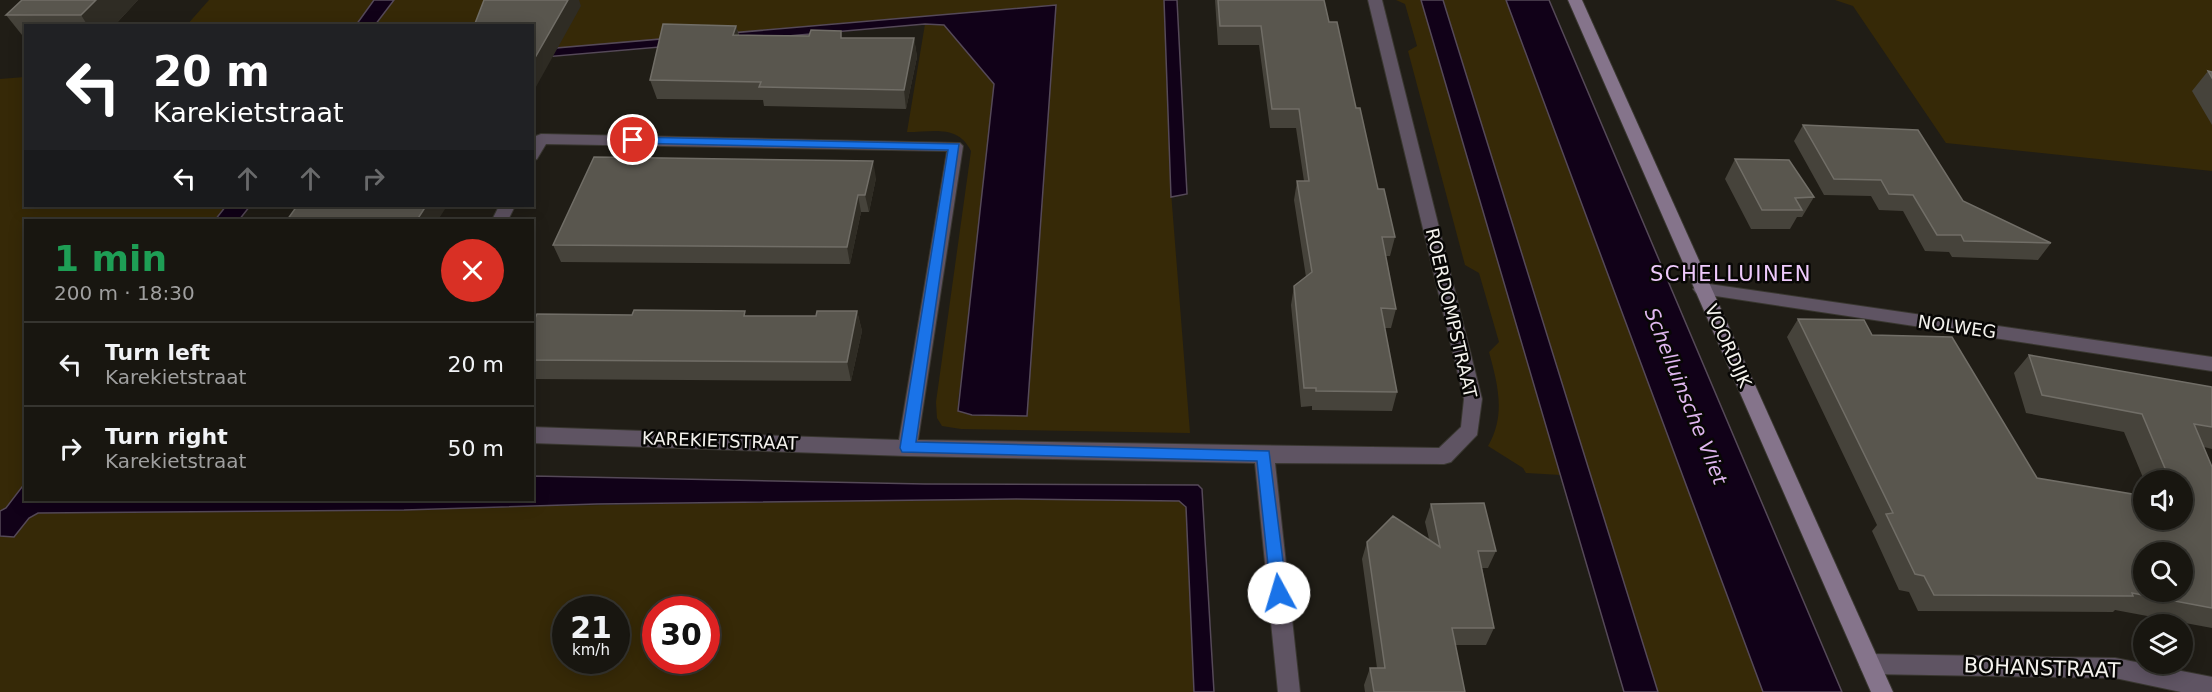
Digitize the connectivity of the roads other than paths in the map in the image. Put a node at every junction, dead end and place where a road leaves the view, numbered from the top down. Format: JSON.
{"nodes":[{"id":1,"x":1376,"y":0,"type":"edge"},
{"id":2,"x":1575,"y":0,"type":"edge"},
{"id":3,"x":537,"y":139,"type":"edge"},
{"id":4,"x":1702,"y":289,"type":"junction"},
{"id":5,"x":2212,"y":364,"type":"edge"},
{"id":6,"x":534,"y":435,"type":"edge"},
{"id":7,"x":907,"y":448,"type":"junction"},
{"id":8,"x":1264,"y":455,"type":"junction"},
{"id":9,"x":1870,"y":664,"type":"junction"},
{"id":10,"x":2212,"y":688,"type":"edge"},
{"id":11,"x":1289,"y":692,"type":"edge"},
{"id":12,"x":1882,"y":692,"type":"edge"}],
"edges":[{"from":1,"to":8,"type":"street","name":"ROERDOMPSTRAAT"},
{"from":2,"to":4,"type":"street","name":"VOORDIJK"},
{"from":3,"to":7,"type":"street"},
{"from":4,"to":5,"type":"street","name":"NOLWEG"},
{"from":4,"to":9,"type":"street","name":"VOORDIJK"},
{"from":6,"to":7,"type":"street","name":"KAREKIETSTRAAT"},
{"from":7,"to":8,"type":"street","name":"KAREKIETSTRAAT"},
{"from":8,"to":11,"type":"street"},
{"from":9,"to":10,"type":"street","name":"BOHANSTRAAT"},
{"from":9,"to":12,"type":"street","name":"VOORDIJK"}]}
